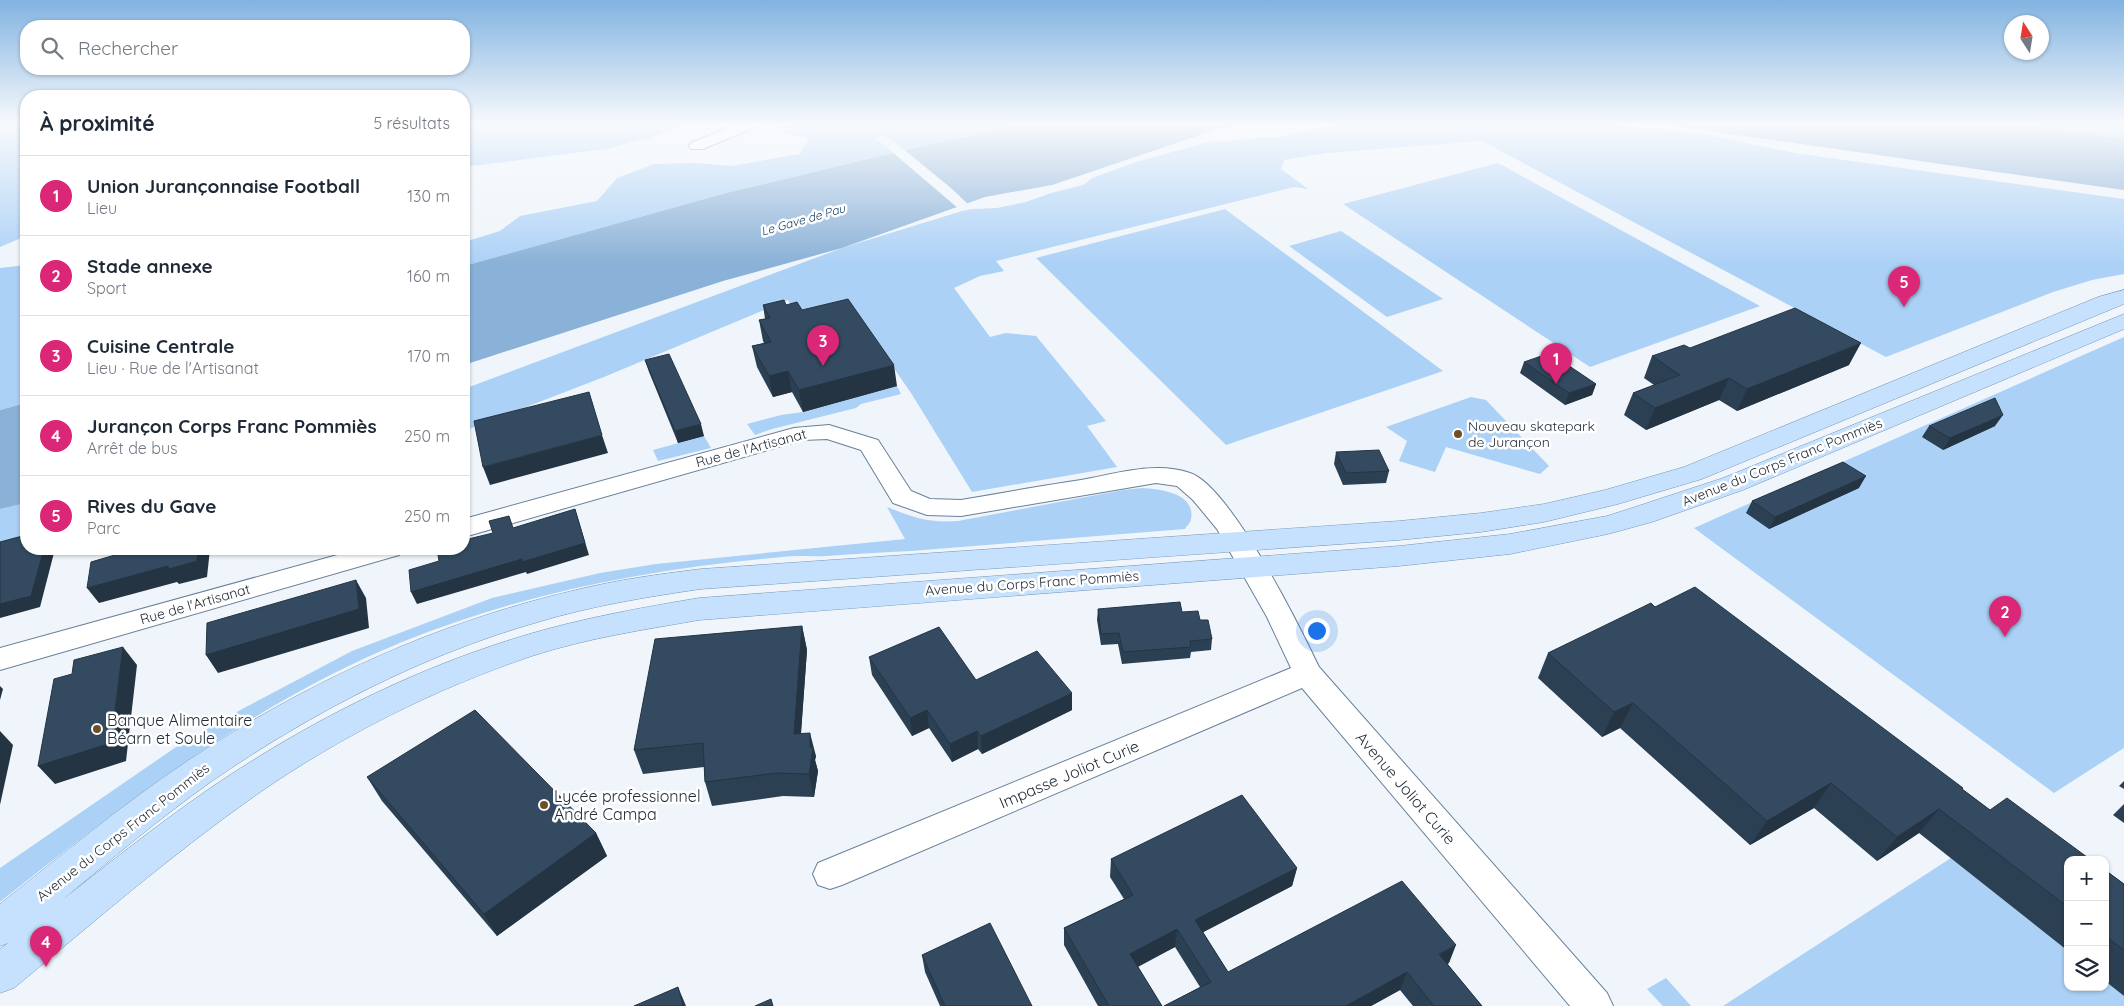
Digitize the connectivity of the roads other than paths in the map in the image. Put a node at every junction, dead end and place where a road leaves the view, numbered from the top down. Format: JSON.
{"nodes":[{"id":1,"x":2124,"y":297,"type":"edge"},
{"id":2,"x":2124,"y":321,"type":"edge"},
{"id":3,"x":470,"y":526,"type":"edge"},
{"id":4,"x":1245,"y":554,"type":"junction"},
{"id":5,"x":369,"y":555,"type":"edge"},
{"id":6,"x":0,"y":659,"type":"edge"},
{"id":7,"x":1308,"y":674,"type":"junction"},
{"id":8,"x":830,"y":874,"type":"dead end"},
{"id":9,"x":0,"y":928,"type":"edge"},
{"id":10,"x":0,"y":974,"type":"edge"},
{"id":11,"x":1594,"y":1006,"type":"edge"}],
"edges":[{"from":1,"to":4,"type":"main road","name":"Avenue du Corps Franc Pommiès"},
{"from":2,"to":4,"type":"main road","name":"Avenue du Corps Franc Pommiès"},
{"from":3,"to":4,"type":"street","name":"Rue de l'Artisanat"},
{"from":4,"to":7,"type":"street","name":"Avenue Joliot Curie"},
{"from":4,"to":9,"type":"main road","name":"Avenue du Corps Franc Pommiès"},
{"from":4,"to":10,"type":"main road","name":"Avenue du Corps Franc Pommiès"},
{"from":5,"to":6,"type":"street","name":"Rue de l'Artisanat"},
{"from":7,"to":8,"type":"street","name":"Impasse Joliot Curie"},
{"from":7,"to":11,"type":"street","name":"Avenue Joliot Curie"}]}
